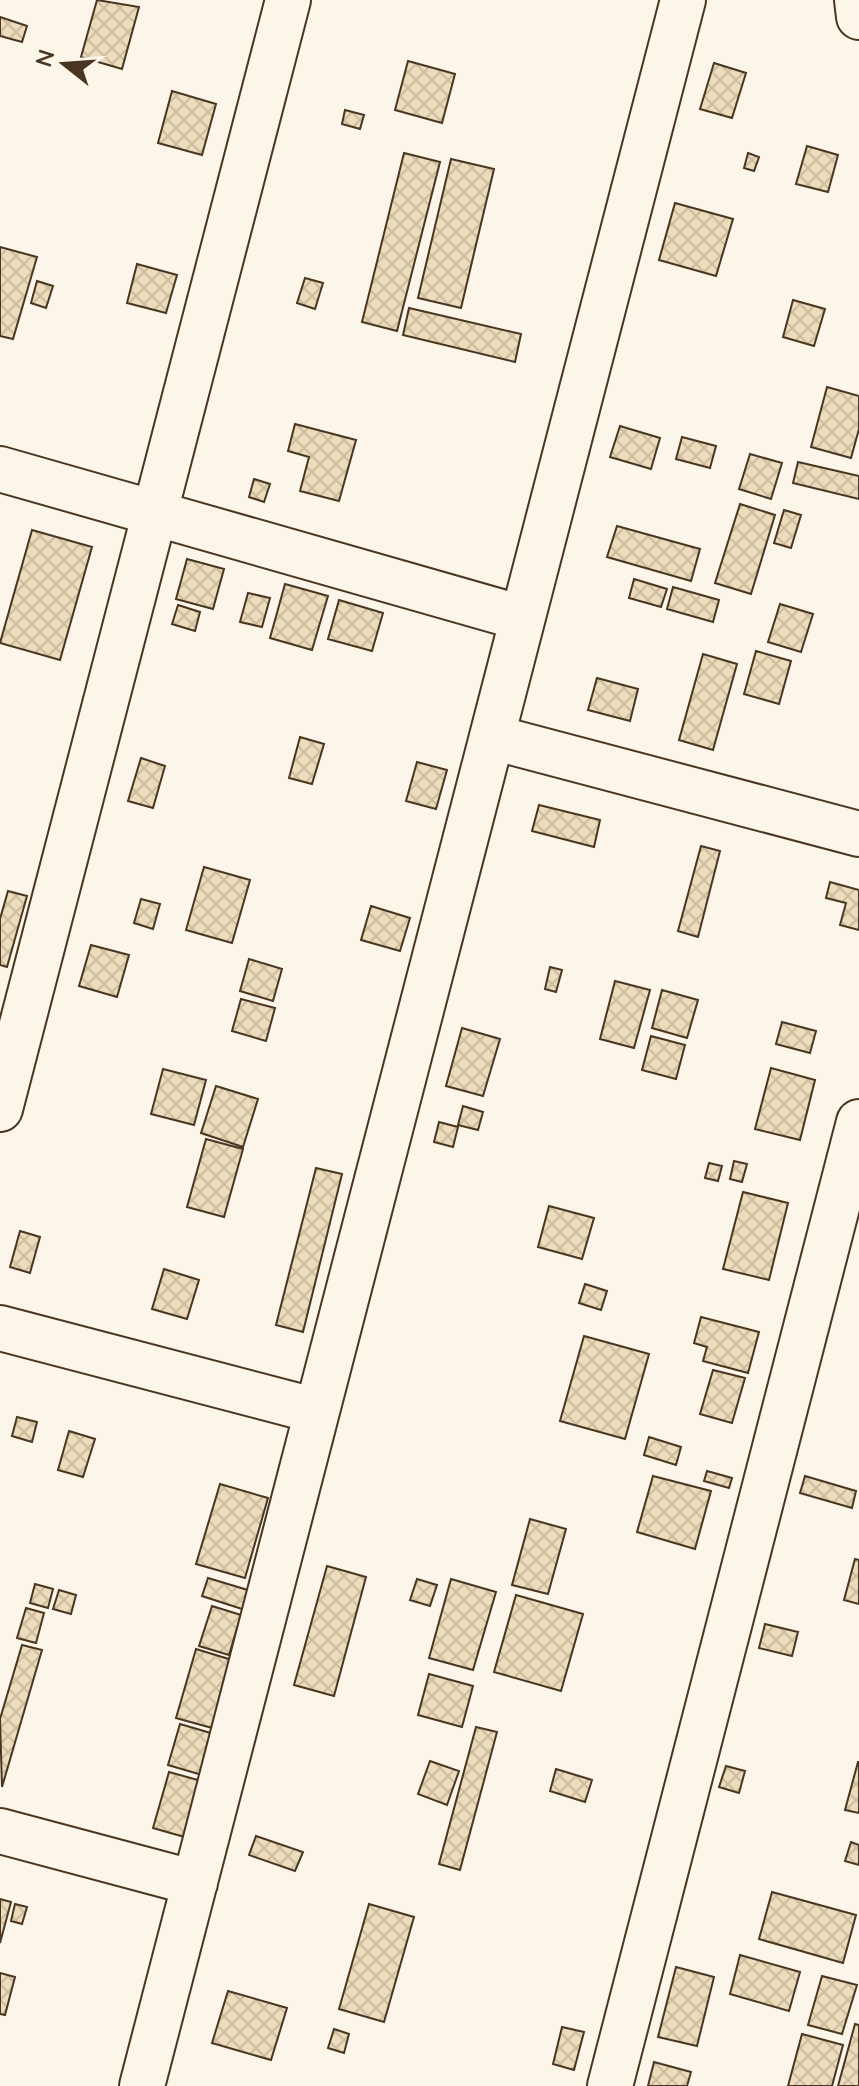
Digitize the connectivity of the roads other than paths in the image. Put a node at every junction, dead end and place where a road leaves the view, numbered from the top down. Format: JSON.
{"nodes":[{"id":1,"x":288,"y":0,"type":"edge"},
{"id":2,"x":683,"y":0,"type":"edge"},
{"id":3,"x":857,"y":0,"type":"edge"},
{"id":4,"x":859,"y":17,"type":"edge"},
{"id":5,"x":0,"y":469,"type":"edge"},
{"id":6,"x":155,"y":513,"type":"junction"},
{"id":7,"x":522,"y":618,"type":"junction"},
{"id":8,"x":492,"y":737,"type":"junction"},
{"id":9,"x":859,"y":834,"type":"edge"},
{"id":10,"x":0,"y":1109,"type":"edge"},
{"id":11,"x":859,"y":1122,"type":"edge"},
{"id":12,"x":0,"y":1328,"type":"edge"},
{"id":13,"x":317,"y":1411,"type":"junction"},
{"id":14,"x":0,"y":1831,"type":"edge"},
{"id":15,"x":195,"y":1883,"type":"junction"},
{"id":16,"x":142,"y":2086,"type":"edge"},
{"id":17,"x":610,"y":2086,"type":"edge"}],
"edges":[{"from":1,"to":6,"type":"street"},
{"from":2,"to":7,"type":"street"},
{"from":3,"to":4,"type":"street"},
{"from":5,"to":6,"type":"street"},
{"from":6,"to":7,"type":"street"},
{"from":6,"to":10,"type":"street"},
{"from":7,"to":8,"type":"street"},
{"from":8,"to":9,"type":"street"},
{"from":8,"to":13,"type":"street"},
{"from":11,"to":17,"type":"street"},
{"from":12,"to":13,"type":"street"},
{"from":13,"to":15,"type":"street"},
{"from":14,"to":15,"type":"street"},
{"from":15,"to":16,"type":"street"}]}
